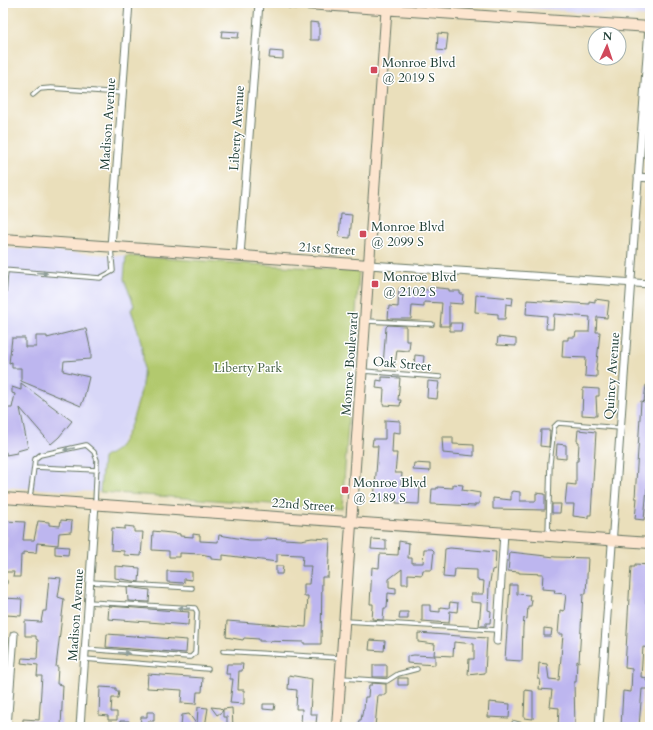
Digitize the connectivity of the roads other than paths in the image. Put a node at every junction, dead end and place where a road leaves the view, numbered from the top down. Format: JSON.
{"nodes":[{"id":1,"x":129,"y":3,"type":"edge"},
{"id":2,"x":258,"y":3,"type":"edge"},
{"id":3,"x":292,"y":3,"type":"edge"},
{"id":4,"x":387,"y":6,"type":"edge"},
{"id":5,"x":649,"y":27,"type":"edge"},
{"id":6,"x":122,"y":93,"type":"junction"},
{"id":7,"x":32,"y":95,"type":"dead end"},
{"id":8,"x":638,"y":177,"type":"junction"},
{"id":9,"x":650,"y":178,"type":"edge"},
{"id":10,"x":3,"y":239,"type":"edge"},
{"id":11,"x":111,"y":246,"type":"junction"},
{"id":12,"x":240,"y":256,"type":"junction"},
{"id":13,"x":369,"y":264,"type":"junction"},
{"id":14,"x":4,"y":270,"type":"edge"},
{"id":15,"x":630,"y":282,"type":"junction"},
{"id":16,"x":650,"y":284,"type":"edge"},
{"id":17,"x":3,"y":305,"type":"edge"},
{"id":18,"x":366,"y":321,"type":"junction"},
{"id":19,"x":432,"y":324,"type":"dead end"},
{"id":20,"x":362,"y":371,"type":"junction"},
{"id":21,"x":440,"y":377,"type":"dead end"},
{"id":22,"x":620,"y":428,"type":"junction"},
{"id":23,"x":34,"y":467,"type":"junction"},
{"id":24,"x":97,"y":470,"type":"junction"},
{"id":25,"x":3,"y":498,"type":"edge"},
{"id":26,"x":30,"y":500,"type":"junction"},
{"id":27,"x":95,"y":504,"type":"junction"},
{"id":28,"x":352,"y":522,"type":"junction"},
{"id":29,"x":504,"y":533,"type":"junction"},
{"id":30,"x":548,"y":536,"type":"junction"},
{"id":31,"x":612,"y":540,"type":"junction"},
{"id":32,"x":650,"y":543,"type":"edge"},
{"id":33,"x":90,"y":582,"type":"junction"},
{"id":34,"x":192,"y":588,"type":"dead end"},
{"id":35,"x":88,"y":602,"type":"junction"},
{"id":36,"x":345,"y":621,"type":"junction"},
{"id":37,"x":498,"y":631,"type":"junction"},
{"id":38,"x":14,"y":635,"type":"dead end"},
{"id":39,"x":498,"y":641,"type":"dead end"},
{"id":40,"x":85,"y":650,"type":"junction"},
{"id":41,"x":223,"y":651,"type":"dead end"},
{"id":42,"x":342,"y":658,"type":"junction"},
{"id":43,"x":84,"y":659,"type":"junction"},
{"id":44,"x":208,"y":669,"type":"dead end"},
{"id":45,"x":417,"y":669,"type":"dead end"},
{"id":46,"x":341,"y":678,"type":"junction"},
{"id":47,"x":514,"y":724,"type":"dead end"},
{"id":48,"x":7,"y":727,"type":"edge"},
{"id":49,"x":80,"y":727,"type":"edge"},
{"id":50,"x":337,"y":727,"type":"edge"},
{"id":51,"x":531,"y":727,"type":"edge"},
{"id":52,"x":599,"y":727,"type":"edge"}],
"edges":[{"from":1,"to":6,"type":"street","name":"Madison Avenue"},
{"from":2,"to":12,"type":"street","name":"Liberty Avenue"},
{"from":3,"to":4,"type":"street"},
{"from":4,"to":5,"type":"street"},
{"from":4,"to":13,"type":"street","name":"Monroe Boulevard"},
{"from":5,"to":8,"type":"street","name":"Quincy Avenue"},
{"from":6,"to":7,"type":"lane"},
{"from":6,"to":11,"type":"street","name":"Madison Avenue"},
{"from":8,"to":9,"type":"street"},
{"from":8,"to":15,"type":"street","name":"Quincy Avenue"},
{"from":10,"to":11,"type":"street","name":"21st Street"},
{"from":11,"to":12,"type":"street","name":"21st Street"},
{"from":14,"to":11,"type":"lane","one_way":true},
{"from":12,"to":13,"type":"street","name":"21st Street"},
{"from":13,"to":15,"type":"street","name":"21st Street"},
{"from":13,"to":18,"type":"street","name":"Monroe Boulevard"},
{"from":14,"to":17,"type":"lane"},
{"from":15,"to":16,"type":"street","name":"21st Street"},
{"from":15,"to":22,"type":"street","name":"Quincy Avenue"},
{"from":18,"to":19,"type":"lane"},
{"from":18,"to":20,"type":"street","name":"Monroe Boulevard"},
{"from":20,"to":21,"type":"lane","name":"Oak Street"},
{"from":20,"to":28,"type":"street","name":"Monroe Boulevard"},
{"from":22,"to":30,"type":"lane"},
{"from":22,"to":31,"type":"street","name":"Quincy Avenue"},
{"from":23,"to":24,"type":"lane"},
{"from":24,"to":23,"type":"lane","one_way":true},
{"from":23,"to":26,"type":"lane"},
{"from":24,"to":27,"type":"lane"},
{"from":25,"to":26,"type":"street","name":"22nd Street"},
{"from":26,"to":27,"type":"street","name":"22nd Street"},
{"from":27,"to":28,"type":"street","name":"22nd Street"},
{"from":27,"to":33,"type":"street","name":"Madison Avenue"},
{"from":28,"to":29,"type":"street","name":"22nd Street"},
{"from":28,"to":36,"type":"street","name":"Monroe Boulevard"},
{"from":29,"to":30,"type":"street","name":"22nd Street"},
{"from":29,"to":37,"type":"street"},
{"from":30,"to":31,"type":"street","name":"22nd Street"},
{"from":31,"to":32,"type":"street","name":"22nd Street"},
{"from":31,"to":52,"type":"street","name":"Quincy Avenue"},
{"from":33,"to":34,"type":"lane"},
{"from":33,"to":35,"type":"street","name":"Madison Avenue"},
{"from":35,"to":40,"type":"street","name":"Madison Avenue"},
{"from":40,"to":35,"type":"lane","one_way":true},
{"from":36,"to":37,"type":"lane"},
{"from":36,"to":42,"type":"street","name":"Monroe Boulevard"},
{"from":37,"to":39,"type":"street"},
{"from":38,"to":48,"type":"street"},
{"from":40,"to":43,"type":"street","name":"Madison Avenue"},
{"from":41,"to":42,"type":"lane"},
{"from":42,"to":46,"type":"street","name":"Monroe Boulevard"},
{"from":43,"to":44,"type":"lane"},
{"from":43,"to":49,"type":"street","name":"Madison Avenue"},
{"from":45,"to":46,"type":"lane"},
{"from":46,"to":50,"type":"street","name":"Monroe Boulevard"},
{"from":47,"to":51,"type":"lane"}]}
